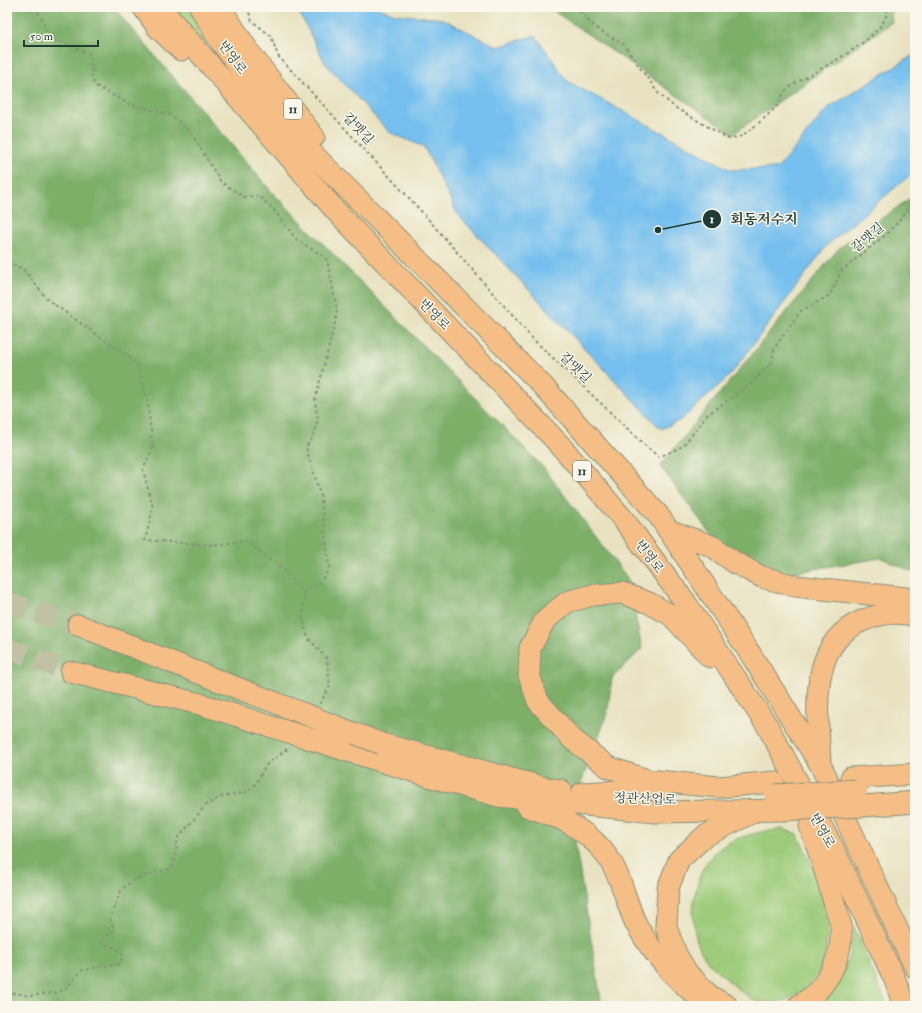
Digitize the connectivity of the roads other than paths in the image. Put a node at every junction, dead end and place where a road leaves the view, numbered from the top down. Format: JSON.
{"nodes":[{"id":1,"x":143,"y":7,"type":"edge"},
{"id":2,"x":160,"y":7,"type":"edge"},
{"id":3,"x":200,"y":7,"type":"edge"},
{"id":4,"x":220,"y":7,"type":"edge"},
{"id":5,"x":302,"y":172,"type":"junction"},
{"id":6,"x":369,"y":209,"type":"junction"},
{"id":7,"x":668,"y":530,"type":"junction"},
{"id":8,"x":915,"y":599,"type":"edge"},
{"id":9,"x":915,"y":616,"type":"edge"},
{"id":10,"x":78,"y":625,"type":"tunnel mouth"},
{"id":11,"x":70,"y":672,"type":"tunnel mouth"},
{"id":12,"x":750,"y":700,"type":"junction"},
{"id":13,"x":820,"y":764,"type":"junction"},
{"id":14,"x":912,"y":776,"type":"edge"},
{"id":15,"x":719,"y":787,"type":"junction"},
{"id":16,"x":857,"y":791,"type":"junction"},
{"id":17,"x":781,"y":792,"type":"junction"},
{"id":18,"x":582,"y":793,"type":"junction"},
{"id":19,"x":498,"y":796,"type":"junction"},
{"id":20,"x":915,"y":802,"type":"edge"},
{"id":21,"x":758,"y":810,"type":"junction"},
{"id":22,"x":915,"y":967,"type":"edge"},
{"id":23,"x":712,"y":1006,"type":"edge"},
{"id":24,"x":727,"y":1006,"type":"edge"},
{"id":25,"x":798,"y":1006,"type":"edge"},
{"id":26,"x":904,"y":1006,"type":"edge"}],
"edges":[{"from":1,"to":5,"type":"highway","name":"번영로","number":"11"},
{"from":2,"to":5,"type":"highway","name":"번영로","number":"11"},
{"from":3,"to":6,"type":"highway","name":"번영로","number":"11"},
{"from":4,"to":6,"type":"highway","name":"번영로","number":"11"},
{"from":5,"to":12,"type":"highway","name":"번영로","number":"11"},
{"from":6,"to":7,"type":"highway","name":"번영로","number":"11"},
{"from":7,"to":8,"type":"highway"},
{"from":7,"to":13,"type":"highway","name":"번영로","number":"11"},
{"from":9,"to":13,"type":"highway"},
{"from":10,"to":18,"type":"highway","name":"정관산업로","bridge":true},
{"from":11,"to":19,"type":"highway","name":"정관산업로","bridge":true},
{"from":12,"to":15,"type":"highway"},
{"from":12,"to":17,"type":"highway","name":"번영로","number":"11"},
{"from":13,"to":22,"type":"highway","name":"번영로","number":"11"},
{"from":14,"to":16,"type":"highway"},
{"from":15,"to":17,"type":"highway"},
{"from":15,"to":18,"type":"highway"},
{"from":16,"to":17,"type":"highway","bridge":true},
{"from":16,"to":17,"type":"highway"},
{"from":16,"to":20,"type":"highway"},
{"from":17,"to":18,"type":"highway","name":"정관산업로"},
{"from":17,"to":21,"type":"highway","name":"정관산업로"},
{"from":17,"to":25,"type":"highway"},
{"from":17,"to":26,"type":"highway","name":"번영로","number":"11"},
{"from":19,"to":21,"type":"highway","name":"정관산업로"},
{"from":19,"to":23,"type":"highway"},
{"from":21,"to":24,"type":"highway"}]}
